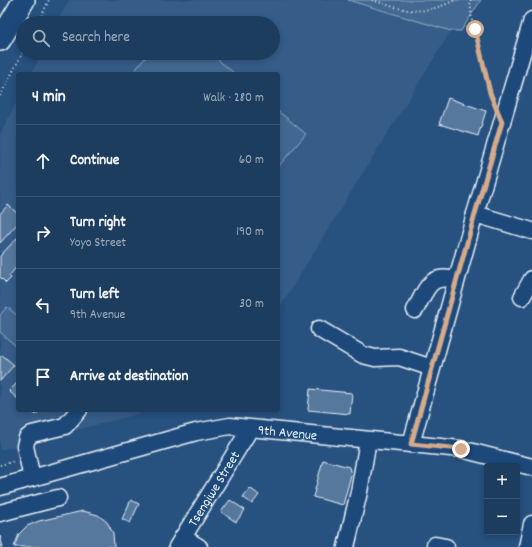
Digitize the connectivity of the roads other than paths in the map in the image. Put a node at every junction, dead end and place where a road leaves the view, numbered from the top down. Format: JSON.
{"nodes":[{"id":1,"x":15,"y":0,"type":"edge"},
{"id":2,"x":24,"y":0,"type":"edge"},
{"id":3,"x":532,"y":20,"type":"edge"},
{"id":4,"x":0,"y":29,"type":"edge"},
{"id":5,"x":0,"y":40,"type":"edge"},
{"id":6,"x":475,"y":214,"type":"junction"},
{"id":7,"x":532,"y":231,"type":"edge"},
{"id":8,"x":532,"y":279,"type":"edge"},
{"id":9,"x":456,"y":280,"type":"junction"},
{"id":10,"x":522,"y":297,"type":"dead end"},
{"id":11,"x":416,"y":310,"type":"dead end"},
{"id":12,"x":319,"y":329,"type":"dead end"},
{"id":13,"x":432,"y":368,"type":"junction"},
{"id":14,"x":77,"y":412,"type":"edge"},
{"id":15,"x":250,"y":429,"type":"junction"},
{"id":16,"x":368,"y":440,"type":"junction"},
{"id":17,"x":411,"y":444,"type":"junction"},
{"id":18,"x":532,"y":467,"type":"edge"},
{"id":19,"x":32,"y":478,"type":"junction"},
{"id":20,"x":0,"y":487,"type":"edge"},
{"id":21,"x":58,"y":498,"type":"dead end"},
{"id":22,"x":0,"y":513,"type":"edge"},
{"id":23,"x":532,"y":524,"type":"edge"},
{"id":24,"x":180,"y":542,"type":"edge"},
{"id":25,"x":199,"y":547,"type":"edge"},
{"id":26,"x":346,"y":547,"type":"edge"},
{"id":27,"x":527,"y":547,"type":"edge"}],
"edges":[{"from":1,"to":4,"type":"main road"},
{"from":2,"to":5,"type":"main road"},
{"from":3,"to":6,"type":"street"},
{"from":6,"to":7,"type":"street"},
{"from":6,"to":9,"type":"street"},
{"from":8,"to":10,"type":"street"},
{"from":9,"to":11,"type":"street"},
{"from":9,"to":13,"type":"street"},
{"from":12,"to":13,"type":"street"},
{"from":13,"to":17,"type":"street"},
{"from":14,"to":19,"type":"street"},
{"from":15,"to":16,"type":"street","name":"9th Avenue"},
{"from":15,"to":19,"type":"street","name":"9th Avenue"},
{"from":15,"to":24,"type":"street","name":"Tsengiwe Street"},
{"from":16,"to":17,"type":"street","name":"9th Avenue"},
{"from":16,"to":26,"type":"street"},
{"from":17,"to":18,"type":"street","name":"9th Avenue"},
{"from":19,"to":20,"type":"street","name":"9th Avenue"},
{"from":21,"to":22,"type":"street"},
{"from":23,"to":27,"type":"street"},
{"from":24,"to":25,"type":"street"}]}
